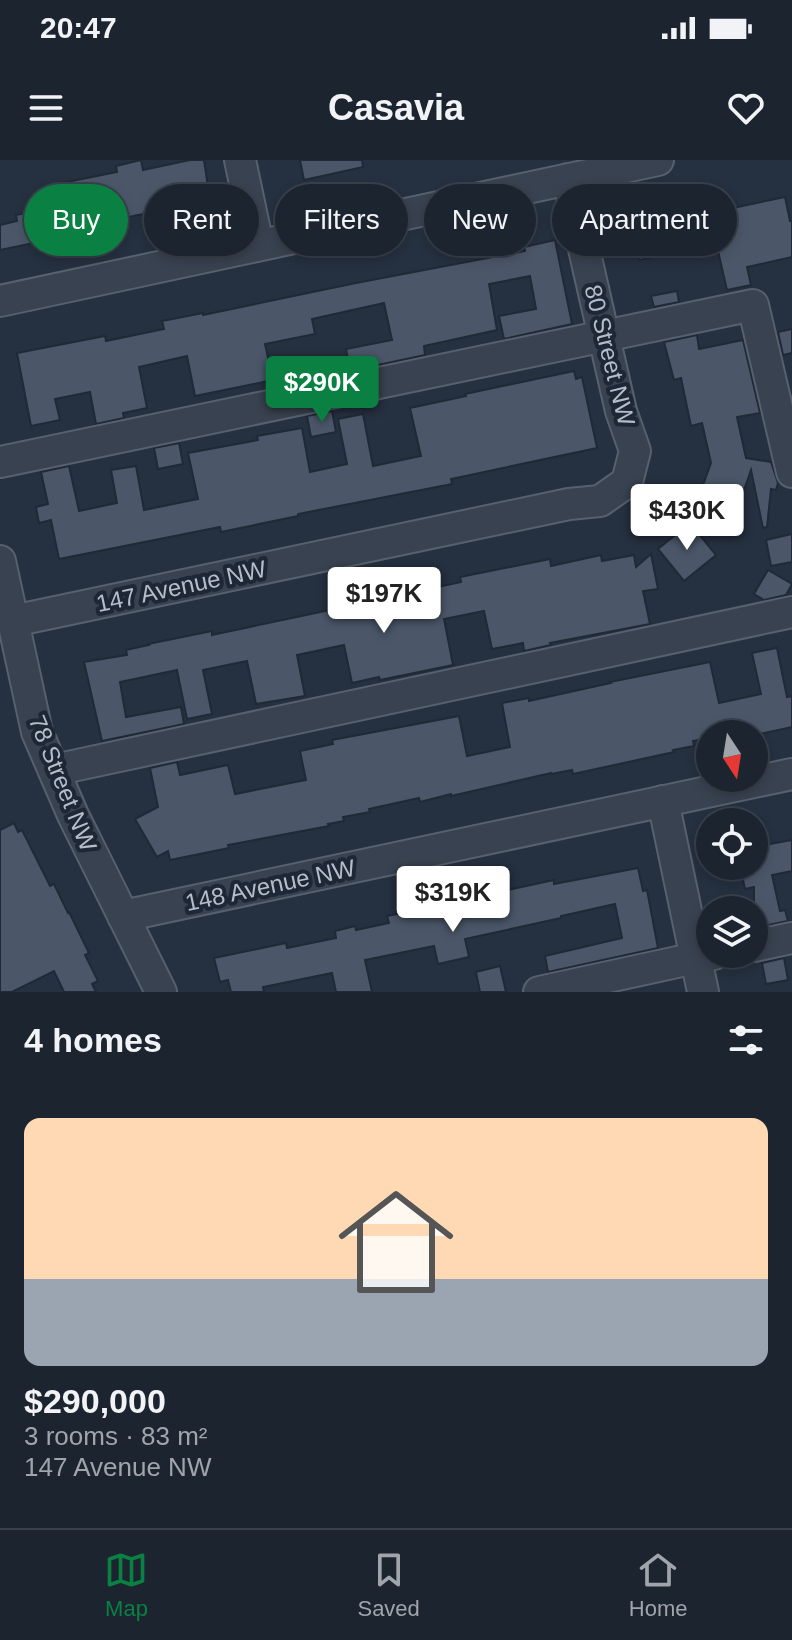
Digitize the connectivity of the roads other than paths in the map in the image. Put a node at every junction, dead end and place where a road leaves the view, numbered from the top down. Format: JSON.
{"nodes":[{"id":1,"x":240,"y":160,"type":"edge"},
{"id":2,"x":658,"y":160,"type":"edge"},
{"id":3,"x":568,"y":179,"type":"junction"},
{"id":4,"x":245,"y":184,"type":"edge"},
{"id":5,"x":259,"y":245,"type":"edge"},
{"id":6,"x":207,"y":256,"type":"edge"},
{"id":7,"x":0,"y":301,"type":"edge"},
{"id":8,"x":604,"y":336,"type":"junction"},
{"id":9,"x":0,"y":462,"type":"edge"},
{"id":10,"x":792,"y":472,"type":"edge"},
{"id":11,"x":627,"y":482,"type":"joint"},
{"id":12,"x":0,"y":561,"type":"edge"},
{"id":13,"x":792,"y":612,"type":"edge"},
{"id":14,"x":13,"y":621,"type":"junction"},
{"id":15,"x":54,"y":770,"type":"junction"},
{"id":16,"x":792,"y":774,"type":"edge"},
{"id":17,"x":663,"y":801,"type":"junction"},
{"id":18,"x":123,"y":916,"type":"junction"},
{"id":19,"x":696,"y":923,"type":"edge"},
{"id":20,"x":792,"y":938,"type":"edge"},
{"id":21,"x":768,"y":943,"type":"edge"},
{"id":22,"x":696,"y":958,"type":"edge"},
{"id":23,"x":704,"y":968,"type":"edge"},
{"id":24,"x":161,"y":992,"type":"edge"},
{"id":25,"x":539,"y":992,"type":"edge"},
{"id":26,"x":703,"y":992,"type":"edge"}],
"edges":[{"from":1,"to":4,"type":"street"},
{"from":2,"to":3,"type":"street"},
{"from":3,"to":5,"type":"street"},
{"from":3,"to":8,"type":"street","name":"80 Street NW"},
{"from":6,"to":7,"type":"street"},
{"from":8,"to":9,"type":"street"},
{"from":8,"to":10,"type":"street"},
{"from":8,"to":11,"type":"street","name":"80 Street NW"},
{"from":11,"to":14,"type":"street","name":"147 Avenue NW"},
{"from":12,"to":14,"type":"street","name":"78 Street NW"},
{"from":13,"to":15,"type":"street"},
{"from":14,"to":15,"type":"street","name":"78 Street NW"},
{"from":15,"to":18,"type":"street","name":"78 Street NW"},
{"from":16,"to":17,"type":"street","name":"148 Avenue NW"},
{"from":17,"to":18,"type":"street","name":"148 Avenue NW"},
{"from":17,"to":19,"type":"street"},
{"from":18,"to":24,"type":"street","name":"78 Street NW"},
{"from":20,"to":21,"type":"street"},
{"from":22,"to":25,"type":"street"},
{"from":23,"to":26,"type":"street"}]}
